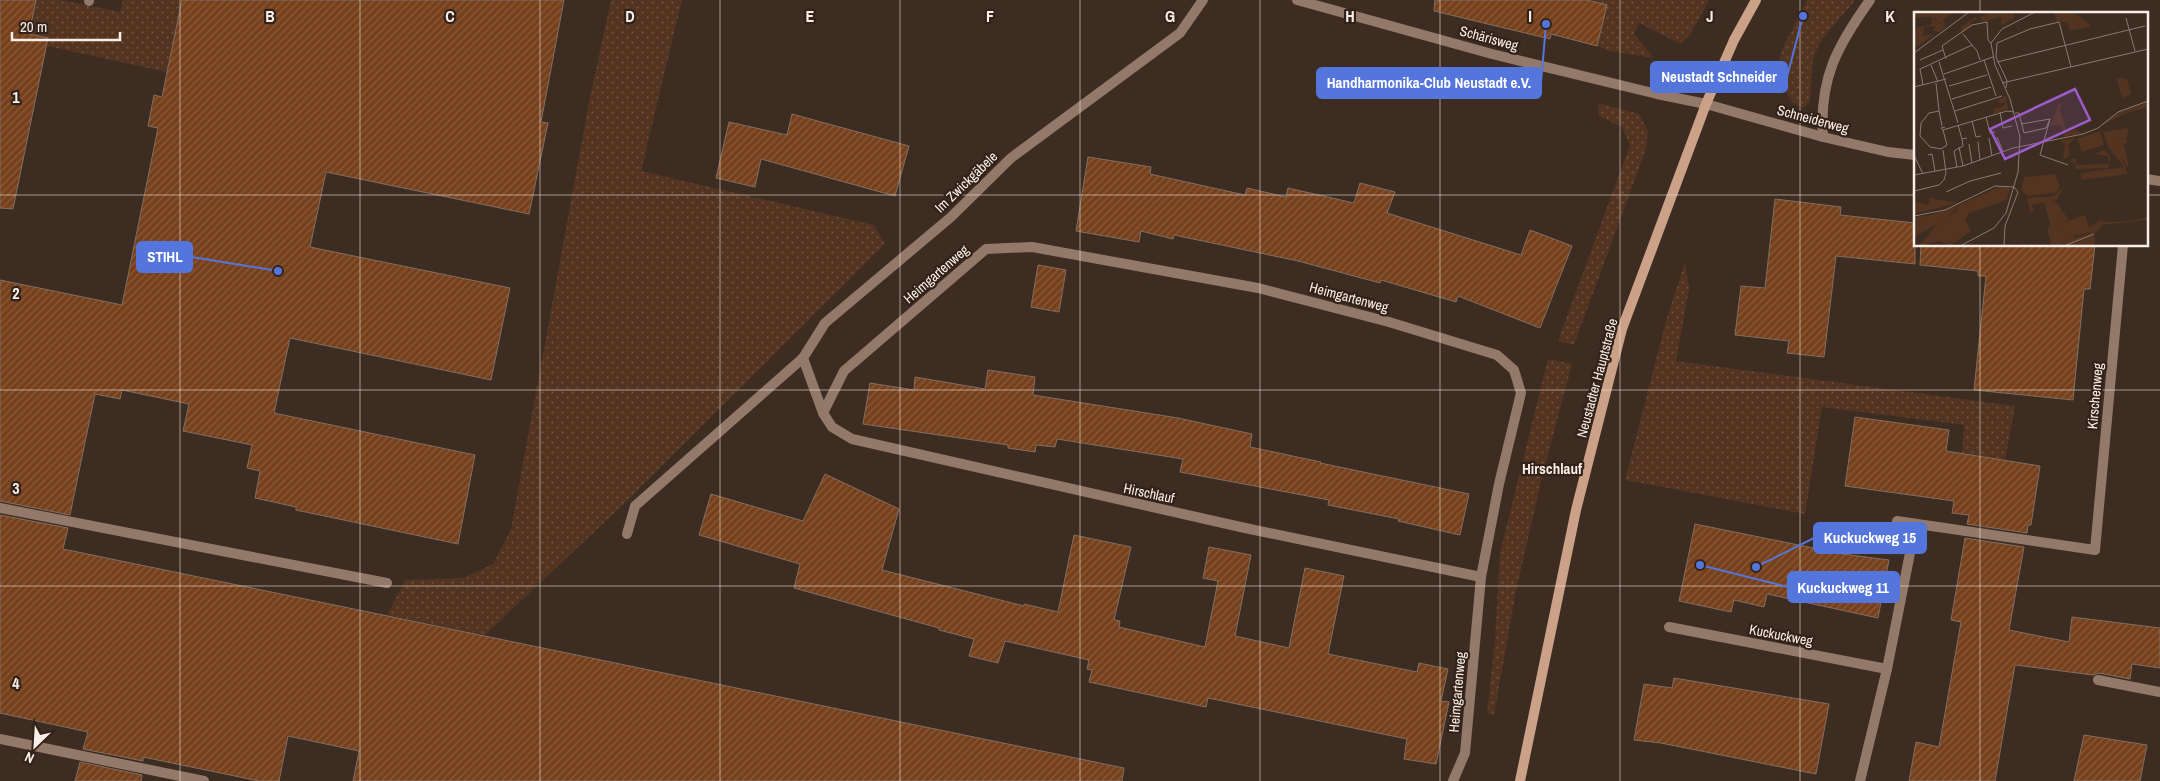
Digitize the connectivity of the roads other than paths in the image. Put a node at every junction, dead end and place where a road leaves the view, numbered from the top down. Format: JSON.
{"nodes":[{"id":1,"x":1203,"y":0,"type":"edge"},
{"id":2,"x":1297,"y":0,"type":"edge"},
{"id":3,"x":1756,"y":0,"type":"edge"},
{"id":4,"x":1870,"y":0,"type":"edge"},
{"id":5,"x":1706,"y":104,"type":"junction"},
{"id":6,"x":1823,"y":137,"type":"junction"},
{"id":7,"x":1914,"y":155,"type":"edge"},
{"id":8,"x":2123,"y":246,"type":"edge"},
{"id":9,"x":803,"y":358,"type":"junction"},
{"id":10,"x":822,"y":413,"type":"junction"},
{"id":11,"x":0,"y":508,"type":"edge"},
{"id":12,"x":1897,"y":521,"type":"dead end"},
{"id":13,"x":626,"y":534,"type":"dead end"},
{"id":14,"x":1911,"y":548,"type":"dead end"},
{"id":15,"x":1481,"y":577,"type":"junction"},
{"id":16,"x":387,"y":583,"type":"dead end"},
{"id":17,"x":1669,"y":627,"type":"dead end"},
{"id":18,"x":1887,"y":669,"type":"junction"},
{"id":19,"x":2098,"y":680,"type":"dead end"},
{"id":20,"x":2160,"y":692,"type":"edge"},
{"id":21,"x":0,"y":739,"type":"edge"},
{"id":22,"x":204,"y":781,"type":"edge"},
{"id":23,"x":1453,"y":781,"type":"edge"},
{"id":24,"x":1520,"y":781,"type":"edge"},
{"id":25,"x":1860,"y":781,"type":"edge"}],
"edges":[{"from":1,"to":9,"type":"street","name":"Im Zwickgäbele"},
{"from":2,"to":5,"type":"street","name":"Schärisweg"},
{"from":3,"to":5,"type":"street","name":"Neustadter Hauptstraße"},
{"from":4,"to":6,"type":"street"},
{"from":5,"to":6,"type":"street","name":"Schneiderweg"},
{"from":5,"to":24,"type":"street","name":"Neustadter Hauptstraße"},
{"from":6,"to":7,"type":"street","name":"Schneiderweg"},
{"from":8,"to":12,"type":"street","name":"Kirschenweg"},
{"from":9,"to":10,"type":"street"},
{"from":9,"to":13,"type":"street","name":"Im Zwickgäbele"},
{"from":10,"to":15,"type":"street","name":"Hirschlauf"},
{"from":10,"to":15,"type":"street","name":"Heimgartenweg"},
{"from":11,"to":16,"type":"street"},
{"from":14,"to":18,"type":"street"},
{"from":15,"to":23,"type":"street","name":"Heimgartenweg"},
{"from":17,"to":18,"type":"street","name":"Kuckuckweg"},
{"from":18,"to":25,"type":"street"},
{"from":19,"to":20,"type":"street"},
{"from":21,"to":22,"type":"street"}]}
